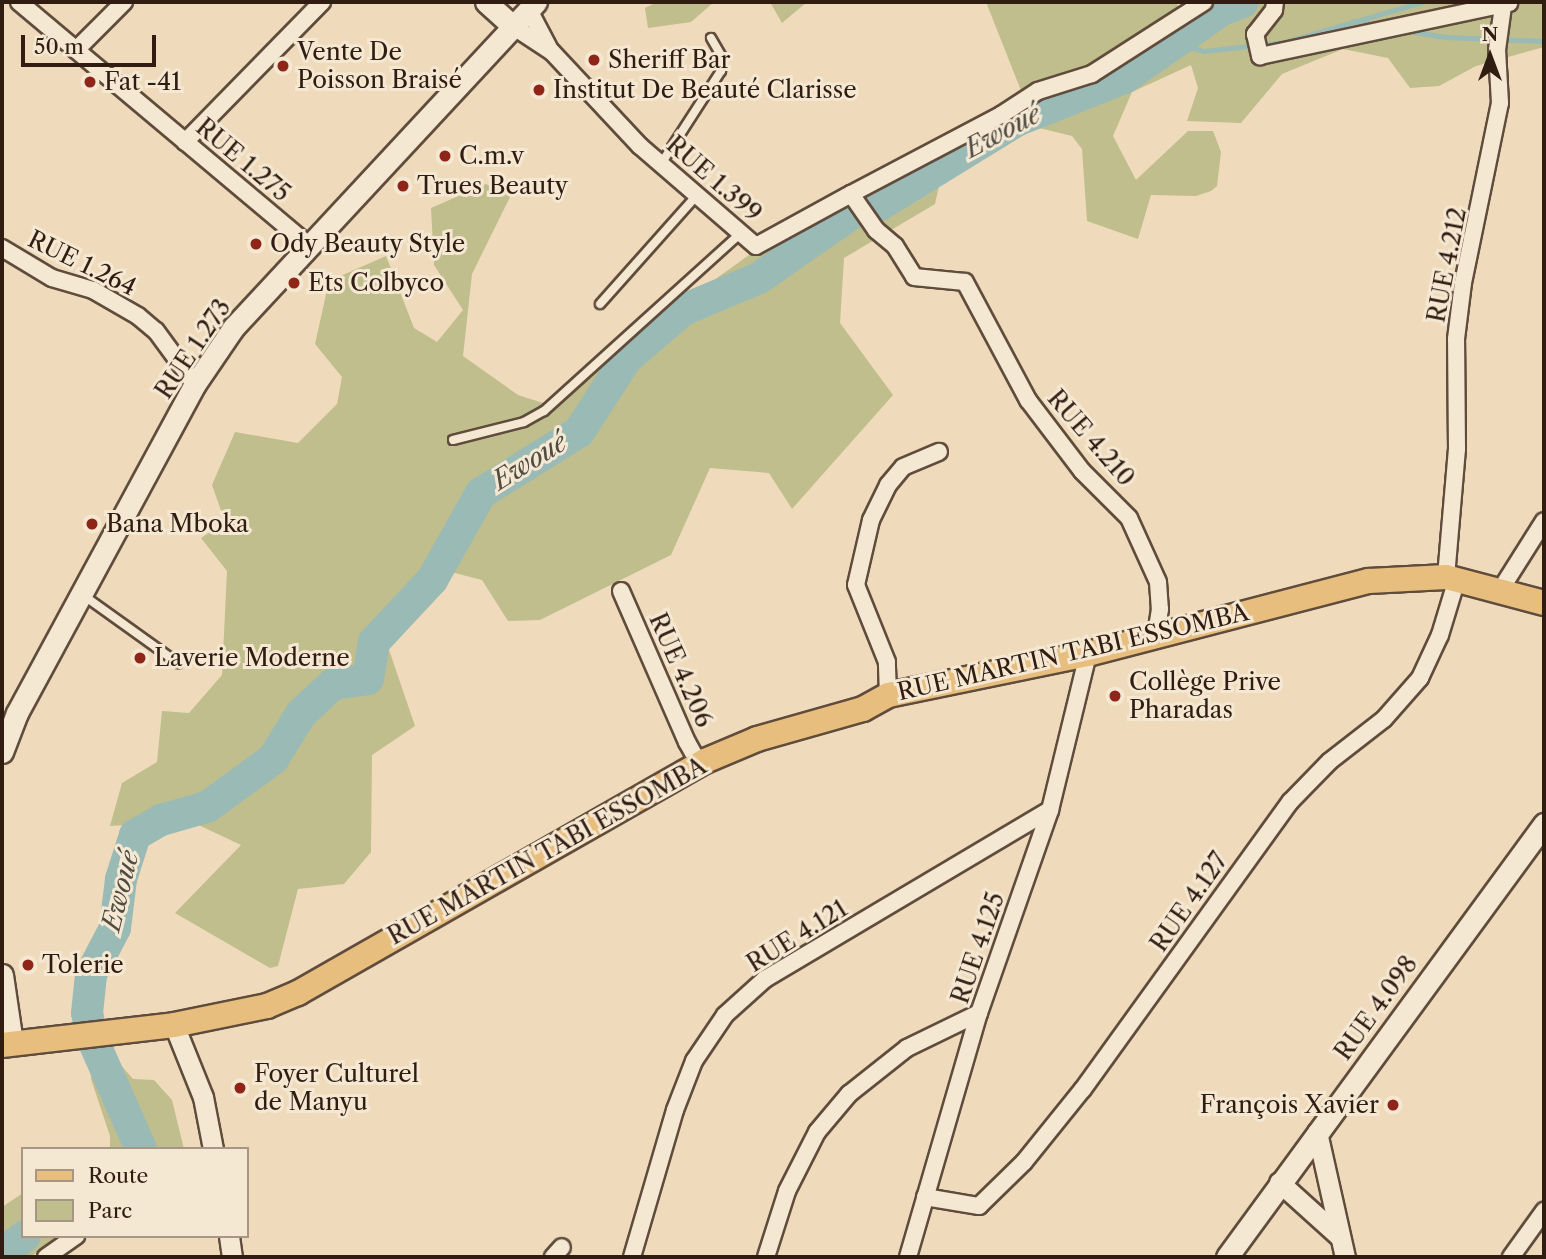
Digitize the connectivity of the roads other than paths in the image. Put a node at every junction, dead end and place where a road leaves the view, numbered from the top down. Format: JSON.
{"nodes":[{"id":1,"x":19,"y":2,"type":"edge"},
{"id":2,"x":124,"y":2,"type":"edge"},
{"id":3,"x":321,"y":2,"type":"edge"},
{"id":4,"x":486,"y":2,"type":"edge"},
{"id":5,"x":1204,"y":2,"type":"edge"},
{"id":6,"x":1275,"y":3,"type":"edge"},
{"id":7,"x":1507,"y":4,"type":"edge"},
{"id":8,"x":528,"y":5,"type":"edge"},
{"id":9,"x":514,"y":27,"type":"junction"},
{"id":10,"x":711,"y":38,"type":"dead end"},
{"id":11,"x":76,"y":50,"type":"junction"},
{"id":12,"x":552,"y":52,"type":"junction"},
{"id":13,"x":186,"y":142,"type":"junction"},
{"id":14,"x":661,"y":164,"type":"junction"},
{"id":15,"x":696,"y":195,"type":"junction"},
{"id":16,"x":853,"y":197,"type":"junction"},
{"id":17,"x":742,"y":232,"type":"junction"},
{"id":18,"x":310,"y":246,"type":"junction"},
{"id":19,"x":2,"y":248,"type":"edge"},
{"id":20,"x":600,"y":304,"type":"dead end"},
{"id":21,"x":195,"y":384,"type":"junction"},
{"id":22,"x":453,"y":440,"type":"dead end"},
{"id":23,"x":939,"y":452,"type":"dead end"},
{"id":24,"x":1544,"y":522,"type":"edge"},
{"id":25,"x":1451,"y":578,"type":"junction"},
{"id":26,"x":1501,"y":589,"type":"junction"},
{"id":27,"x":621,"y":591,"type":"dead end"},
{"id":28,"x":83,"y":596,"type":"junction"},
{"id":29,"x":1544,"y":603,"type":"edge"},
{"id":30,"x":1156,"y":634,"type":"junction"},
{"id":31,"x":1088,"y":654,"type":"junction"},
{"id":32,"x":178,"y":663,"type":"dead end"},
{"id":33,"x":888,"y":695,"type":"junction"},
{"id":34,"x":2,"y":752,"type":"edge"},
{"id":35,"x":705,"y":761,"type":"junction"},
{"id":36,"x":1050,"y":810,"type":"junction"},
{"id":37,"x":1544,"y":824,"type":"edge"},
{"id":38,"x":2,"y":975,"type":"edge"},
{"id":39,"x":979,"y":1013,"type":"junction"},
{"id":40,"x":174,"y":1025,"type":"junction"},
{"id":41,"x":7,"y":1044,"type":"edge"},
{"id":42,"x":1317,"y":1132,"type":"junction"},
{"id":43,"x":213,"y":1147,"type":"edge"},
{"id":44,"x":1279,"y":1182,"type":"junction"},
{"id":45,"x":925,"y":1197,"type":"junction"},
{"id":46,"x":1544,"y":1211,"type":"edge"},
{"id":47,"x":1339,"y":1236,"type":"junction"},
{"id":48,"x":73,"y":1238,"type":"edge"},
{"id":49,"x":229,"y":1238,"type":"edge"},
{"id":50,"x":46,"y":1257,"type":"edge"},
{"id":51,"x":232,"y":1257,"type":"edge"},
{"id":52,"x":632,"y":1257,"type":"edge"},
{"id":53,"x":766,"y":1257,"type":"edge"},
{"id":54,"x":908,"y":1257,"type":"edge"},
{"id":55,"x":1227,"y":1257,"type":"edge"},
{"id":56,"x":1345,"y":1257,"type":"edge"},
{"id":57,"x":1511,"y":1257,"type":"edge"}],
"edges":[{"from":1,"to":11,"type":"street","name":"RUE 1.275"},
{"from":2,"to":11,"type":"street"},
{"from":3,"to":13,"type":"street"},
{"from":4,"to":9,"type":"main road"},
{"from":5,"to":16,"type":"street"},
{"from":6,"to":7,"type":"street"},
{"from":7,"to":25,"type":"street","name":"RUE 4.212"},
{"from":8,"to":9,"type":"main road","name":"RUE 1.273"},
{"from":8,"to":12,"type":"street"},
{"from":9,"to":12,"type":"street","name":"RUE 1.399"},
{"from":9,"to":18,"type":"main road","name":"RUE 1.273"},
{"from":10,"to":14,"type":"lane"},
{"from":11,"to":13,"type":"street","name":"RUE 1.275"},
{"from":12,"to":14,"type":"street","name":"RUE 1.399"},
{"from":13,"to":18,"type":"street","name":"RUE 1.275"},
{"from":14,"to":15,"type":"street","name":"RUE 1.399"},
{"from":15,"to":17,"type":"street","name":"RUE 1.399"},
{"from":15,"to":20,"type":"lane"},
{"from":16,"to":17,"type":"street","name":"RUE 1.399"},
{"from":16,"to":30,"type":"street","name":"RUE 4.210"},
{"from":17,"to":22,"type":"lane"},
{"from":18,"to":21,"type":"main road","name":"RUE 1.273"},
{"from":19,"to":21,"type":"street","name":"RUE 1.264"},
{"from":21,"to":28,"type":"main road","name":"RUE 1.273"},
{"from":23,"to":33,"type":"street"},
{"from":24,"to":26,"type":"street"},
{"from":25,"to":26,"type":"main road","name":"RUE MARTIN TABI ESSOMBA"},
{"from":25,"to":30,"type":"main road","name":"RUE MARTIN TABI ESSOMBA"},
{"from":25,"to":45,"type":"street","name":"RUE 4.127"},
{"from":26,"to":29,"type":"main road","name":"RUE MARTIN TABI ESSOMBA"},
{"from":27,"to":35,"type":"street","name":"RUE 4.206"},
{"from":28,"to":32,"type":"lane"},
{"from":28,"to":34,"type":"main road","name":"RUE 1.273"},
{"from":30,"to":31,"type":"main road","name":"RUE MARTIN TABI ESSOMBA"},
{"from":31,"to":33,"type":"main road","name":"RUE MARTIN TABI ESSOMBA"},
{"from":31,"to":36,"type":"street","name":"RUE 4.125"},
{"from":33,"to":35,"type":"main road","name":"RUE MARTIN TABI ESSOMBA"},
{"from":35,"to":40,"type":"main road","name":"RUE MARTIN TABI ESSOMBA"},
{"from":36,"to":39,"type":"street","name":"RUE 4.125"},
{"from":36,"to":52,"type":"street","name":"RUE 4.121"},
{"from":37,"to":42,"type":"main road","name":"RUE 4.098"},
{"from":38,"to":41,"type":"main road"},
{"from":39,"to":45,"type":"street","name":"RUE 4.125"},
{"from":39,"to":53,"type":"street"},
{"from":40,"to":41,"type":"main road","name":"RUE MARTIN TABI ESSOMBA"},
{"from":40,"to":43,"type":"street"},
{"from":42,"to":44,"type":"main road","name":"RUE 4.098"},
{"from":42,"to":47,"type":"street"},
{"from":44,"to":47,"type":"street"},
{"from":44,"to":55,"type":"main road","name":"RUE 4.098"},
{"from":45,"to":54,"type":"street","name":"RUE 4.125"},
{"from":46,"to":57,"type":"street"},
{"from":47,"to":56,"type":"street"},
{"from":48,"to":50,"type":"street"},
{"from":49,"to":51,"type":"street"}]}
